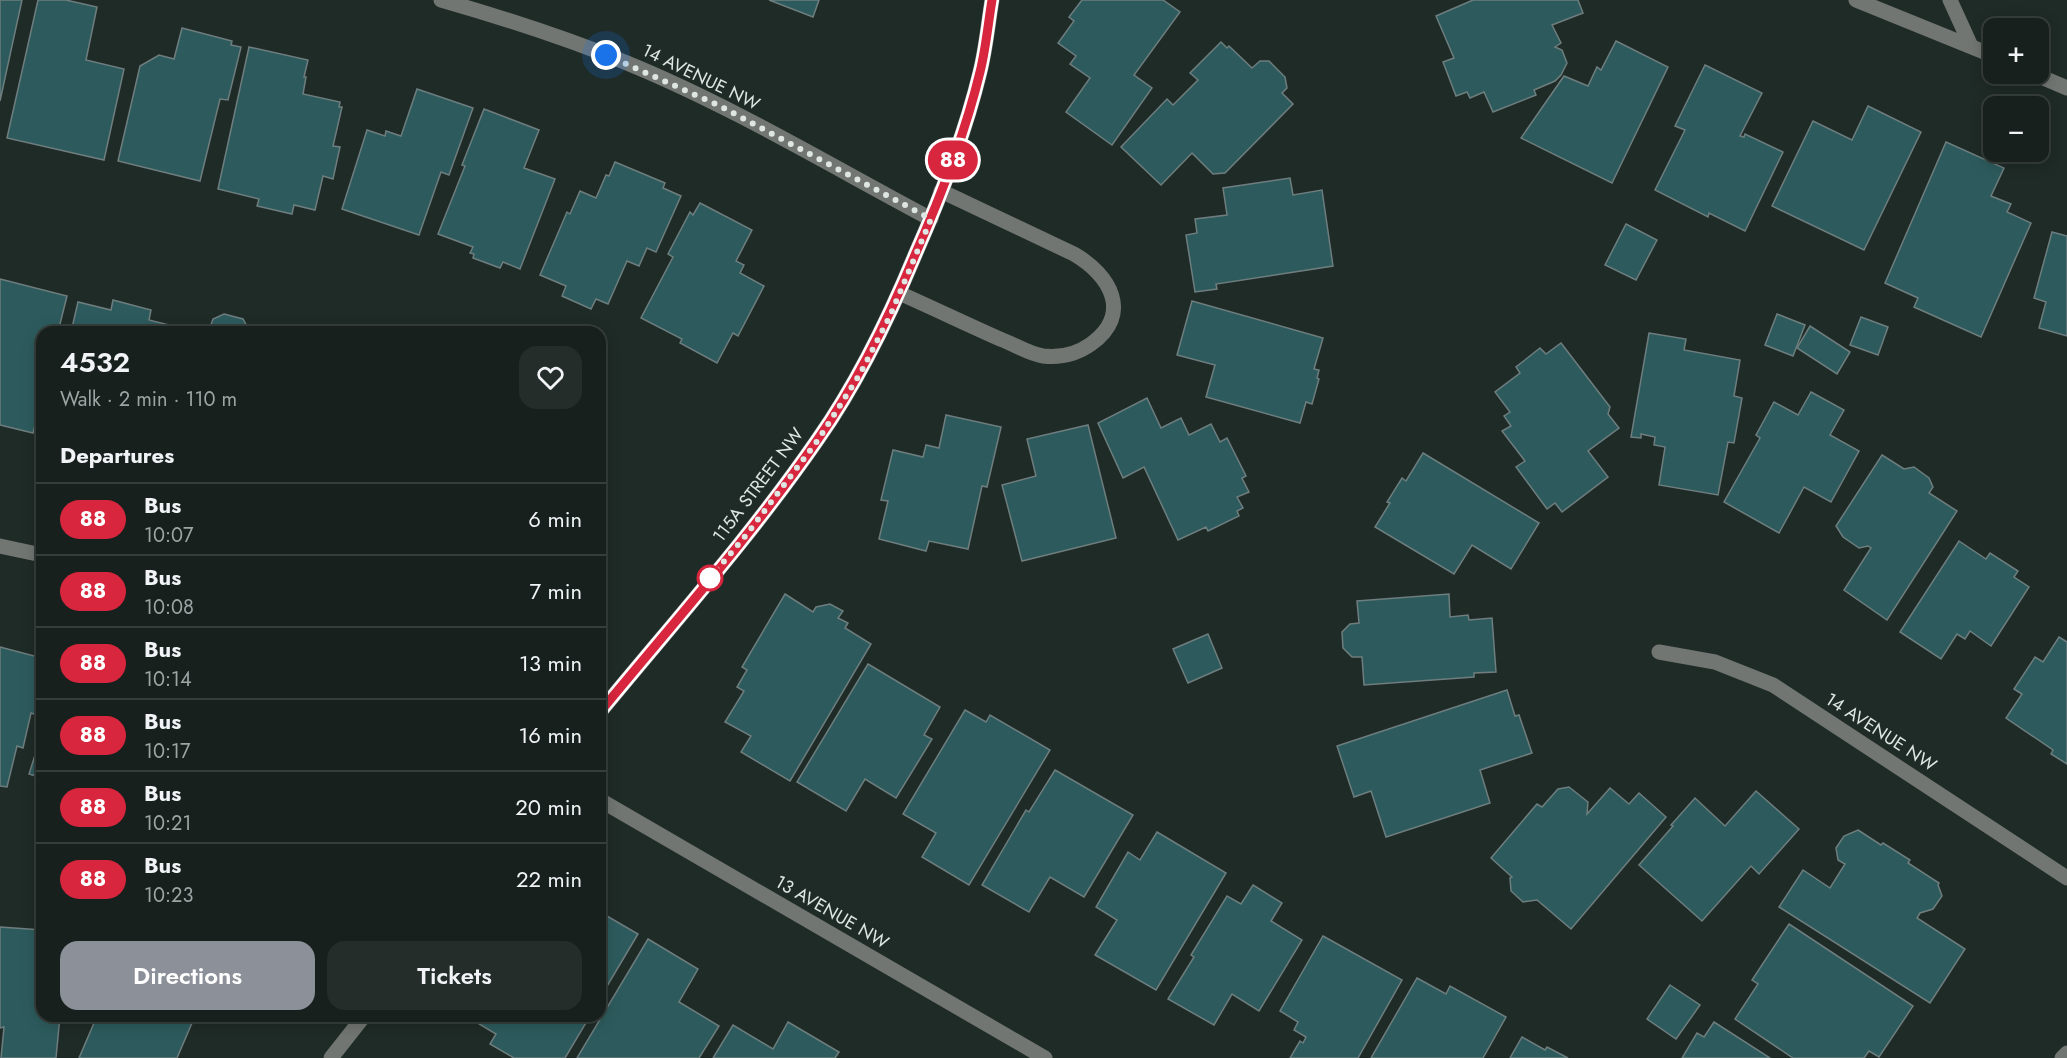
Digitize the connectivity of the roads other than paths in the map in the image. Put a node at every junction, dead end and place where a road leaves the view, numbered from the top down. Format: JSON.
{"nodes":[{"id":1,"x":441,"y":0,"type":"edge"},
{"id":2,"x":992,"y":0,"type":"edge"},
{"id":3,"x":1856,"y":0,"type":"edge"},
{"id":4,"x":1950,"y":0,"type":"edge"},
{"id":5,"x":1971,"y":46,"type":"junction"},
{"id":6,"x":1983,"y":51,"type":"edge"},
{"id":7,"x":2049,"y":80,"type":"edge"},
{"id":8,"x":2067,"y":88,"type":"edge"},
{"id":9,"x":941,"y":191,"type":"junction"},
{"id":10,"x":931,"y":219,"type":"junction"},
{"id":11,"x":899,"y":293,"type":"junction"},
{"id":12,"x":0,"y":546,"type":"edge"},
{"id":13,"x":36,"y":554,"type":"edge"},
{"id":14,"x":1659,"y":652,"type":"dead end"},
{"id":15,"x":606,"y":705,"type":"edge"},
{"id":16,"x":606,"y":803,"type":"edge"},
{"id":17,"x":2067,"y":878,"type":"edge"},
{"id":18,"x":358,"y":1022,"type":"edge"},
{"id":19,"x":2067,"y":1053,"type":"edge"},
{"id":20,"x":331,"y":1058,"type":"edge"},
{"id":21,"x":1045,"y":1058,"type":"edge"},
{"id":22,"x":2062,"y":1058,"type":"edge"}],
"edges":[{"from":1,"to":10,"type":"street","name":"14 AVENUE NW"},
{"from":2,"to":9,"type":"street","name":"115A STREET NW"},
{"from":3,"to":5,"type":"street"},
{"from":4,"to":5,"type":"street"},
{"from":5,"to":6,"type":"street"},
{"from":7,"to":8,"type":"street"},
{"from":9,"to":10,"type":"street","name":"115A STREET NW"},
{"from":9,"to":11,"type":"street"},
{"from":10,"to":11,"type":"street","name":"115A STREET NW"},
{"from":11,"to":15,"type":"street","name":"115A STREET NW"},
{"from":12,"to":13,"type":"street"},
{"from":14,"to":17,"type":"street","name":"14 AVENUE NW"},
{"from":16,"to":21,"type":"street","name":"13 AVENUE NW"},
{"from":18,"to":20,"type":"street"},
{"from":19,"to":22,"type":"street"}]}
